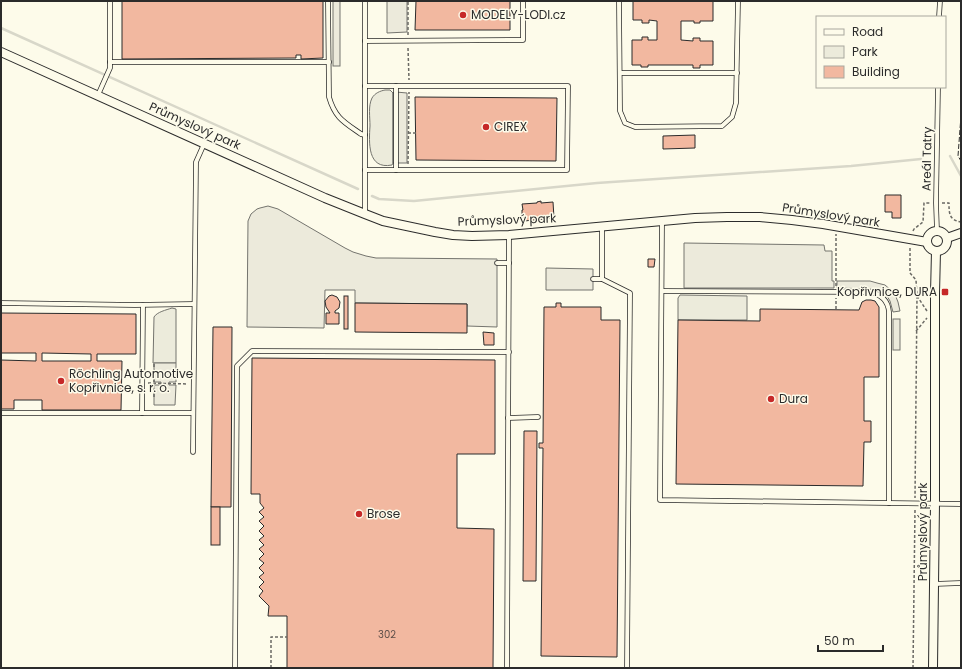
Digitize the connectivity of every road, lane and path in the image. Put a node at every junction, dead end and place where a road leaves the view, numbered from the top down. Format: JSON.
{"nodes":[{"id":1,"x":110,"y":1,"type":"edge"},
{"id":2,"x":328,"y":1,"type":"edge"},
{"id":3,"x":365,"y":1,"type":"edge"},
{"id":4,"x":408,"y":1,"type":"edge"},
{"id":5,"x":523,"y":1,"type":"edge"},
{"id":6,"x":619,"y":1,"type":"edge"},
{"id":7,"x":738,"y":1,"type":"edge"},
{"id":8,"x":940,"y":1,"type":"edge"},
{"id":9,"x":939,"y":16,"type":"edge"},
{"id":10,"x":408,"y":37,"type":"dead end"},
{"id":11,"x":365,"y":41,"type":"junction"},
{"id":12,"x":408,"y":46,"type":"dead end"},
{"id":13,"x":1,"y":52,"type":"edge"},
{"id":14,"x":110,"y":62,"type":"junction"},
{"id":15,"x":329,"y":62,"type":"junction"},
{"id":16,"x":620,"y":73,"type":"junction"},
{"id":17,"x":737,"y":73,"type":"junction"},
{"id":18,"x":409,"y":81,"type":"dead end"},
{"id":19,"x":67,"y":82,"type":"junction"},
{"id":20,"x":56,"y":85,"type":"dead end"},
{"id":21,"x":365,"y":86,"type":"junction"},
{"id":22,"x":396,"y":86,"type":"junction"},
{"id":23,"x":938,"y":88,"type":"edge"},
{"id":24,"x":409,"y":92,"type":"dead end"},
{"id":25,"x":97,"y":96,"type":"junction"},
{"id":26,"x":408,"y":133,"type":"junction"},
{"id":27,"x":416,"y":133,"type":"dead end"},
{"id":28,"x":365,"y":134,"type":"junction"},
{"id":29,"x":204,"y":143,"type":"junction"},
{"id":30,"x":408,"y":165,"type":"dead end"},
{"id":31,"x":365,"y":170,"type":"junction"},
{"id":32,"x":396,"y":170,"type":"junction"},
{"id":33,"x":364,"y":214,"type":"junction"},
{"id":34,"x":662,"y":221,"type":"junction"},
{"id":35,"x":602,"y":226,"type":"junction"},
{"id":36,"x":937,"y":231,"type":"junction"},
{"id":37,"x":836,"y":232,"type":"dead end"},
{"id":38,"x":961,"y":233,"type":"edge"},
{"id":39,"x":510,"y":235,"type":"junction"},
{"id":40,"x":947,"y":238,"type":"junction"},
{"id":41,"x":927,"y":242,"type":"junction"},
{"id":42,"x":910,"y":246,"type":"dead end"},
{"id":43,"x":936,"y":251,"type":"junction"},
{"id":44,"x":497,"y":263,"type":"dead end"},
{"id":45,"x":509,"y":263,"type":"junction"},
{"id":46,"x":593,"y":279,"type":"dead end"},
{"id":47,"x":602,"y":279,"type":"junction"},
{"id":48,"x":662,"y":291,"type":"junction"},
{"id":49,"x":836,"y":292,"type":"junction"},
{"id":50,"x":917,"y":296,"type":"junction"},
{"id":51,"x":1,"y":303,"type":"edge"},
{"id":52,"x":194,"y":304,"type":"junction"},
{"id":53,"x":143,"y":305,"type":"junction"},
{"id":54,"x":836,"y":309,"type":"dead end"},
{"id":55,"x":927,"y":311,"type":"dead end"},
{"id":56,"x":927,"y":315,"type":"dead end"},
{"id":57,"x":916,"y":331,"type":"junction"},
{"id":58,"x":509,"y":352,"type":"junction"},
{"id":59,"x":154,"y":363,"type":"dead end"},
{"id":60,"x":142,"y":383,"type":"junction"},
{"id":61,"x":154,"y":383,"type":"junction"},
{"id":62,"x":188,"y":384,"type":"dead end"},
{"id":63,"x":154,"y":397,"type":"dead end"},
{"id":64,"x":1,"y":413,"type":"edge"},
{"id":65,"x":142,"y":413,"type":"junction"},
{"id":66,"x":193,"y":413,"type":"junction"},
{"id":67,"x":538,"y":417,"type":"dead end"},
{"id":68,"x":508,"y":418,"type":"junction"},
{"id":69,"x":193,"y":452,"type":"dead end"},
{"id":70,"x":889,"y":503,"type":"junction"},
{"id":71,"x":915,"y":503,"type":"junction"},
{"id":72,"x":935,"y":503,"type":"junction"},
{"id":73,"x":961,"y":504,"type":"edge"},
{"id":74,"x":961,"y":583,"type":"edge"},
{"id":75,"x":934,"y":584,"type":"junction"},
{"id":76,"x":287,"y":637,"type":"dead end"},
{"id":77,"x":235,"y":668,"type":"edge"},
{"id":78,"x":271,"y":668,"type":"edge"},
{"id":79,"x":507,"y":668,"type":"edge"},
{"id":80,"x":626,"y":668,"type":"edge"},
{"id":81,"x":913,"y":668,"type":"edge"},
{"id":82,"x":933,"y":668,"type":"edge"}],
"edges":[{"from":1,"to":14,"type":"lane"},
{"from":2,"to":15,"type":"lane"},
{"from":3,"to":11,"type":"lane"},
{"from":4,"to":10,"type":"path"},
{"from":5,"to":11,"type":"lane"},
{"from":6,"to":16,"type":"lane"},
{"from":7,"to":17,"type":"lane"},
{"from":8,"to":9,"type":"lane"},
{"from":11,"to":21,"type":"lane"},
{"from":12,"to":18,"type":"path"},
{"from":13,"to":19,"type":"street","name":"Průmyslový park"},
{"from":14,"to":15,"type":"lane"},
{"from":14,"to":25,"type":"lane"},
{"from":15,"to":28,"type":"lane"},
{"from":16,"to":17,"type":"lane"},
{"from":16,"to":17,"type":"lane"},
{"from":19,"to":20,"type":"street"},
{"from":19,"to":25,"type":"street","name":"Průmyslový park"},
{"from":21,"to":22,"type":"lane"},
{"from":21,"to":28,"type":"lane"},
{"from":22,"to":32,"type":"lane"},
{"from":22,"to":32,"type":"lane"},
{"from":23,"to":36,"type":"lane","name":"Areál Tatry"},
{"from":24,"to":26,"type":"path"},
{"from":25,"to":29,"type":"street","name":"Průmyslový park"},
{"from":26,"to":27,"type":"path"},
{"from":26,"to":30,"type":"path"},
{"from":28,"to":31,"type":"lane"},
{"from":29,"to":33,"type":"street","name":"Průmyslový park"},
{"from":29,"to":52,"type":"lane"},
{"from":31,"to":32,"type":"lane"},
{"from":31,"to":33,"type":"lane"},
{"from":33,"to":39,"type":"street","name":"Průmyslový park"},
{"from":34,"to":35,"type":"street","name":"Průmyslový park"},
{"from":34,"to":41,"type":"street","name":"Průmyslový park"},
{"from":34,"to":48,"type":"lane"},
{"from":35,"to":39,"type":"street","name":"Průmyslový park"},
{"from":35,"to":47,"type":"lane"},
{"from":36,"to":40,"type":"street"},
{"from":36,"to":41,"type":"street"},
{"from":37,"to":49,"type":"path"},
{"from":38,"to":40,"type":"street"},
{"from":39,"to":45,"type":"lane"},
{"from":40,"to":43,"type":"street"},
{"from":41,"to":43,"type":"street"},
{"from":42,"to":50,"type":"path"},
{"from":43,"to":72,"type":"street","name":"Průmyslový park"},
{"from":44,"to":45,"type":"lane"},
{"from":45,"to":58,"type":"lane"},
{"from":46,"to":47,"type":"lane"},
{"from":47,"to":80,"type":"lane"},
{"from":48,"to":49,"type":"lane"},
{"from":48,"to":70,"type":"lane"},
{"from":49,"to":54,"type":"path"},
{"from":49,"to":70,"type":"lane"},
{"from":50,"to":55,"type":"path"},
{"from":50,"to":57,"type":"path"},
{"from":51,"to":53,"type":"lane"},
{"from":52,"to":53,"type":"lane"},
{"from":52,"to":66,"type":"lane"},
{"from":53,"to":60,"type":"lane"},
{"from":56,"to":57,"type":"path"},
{"from":57,"to":71,"type":"path"},
{"from":58,"to":68,"type":"lane"},
{"from":58,"to":77,"type":"lane"},
{"from":59,"to":61,"type":"path"},
{"from":60,"to":61,"type":"path"},
{"from":60,"to":65,"type":"lane"},
{"from":61,"to":62,"type":"path"},
{"from":61,"to":63,"type":"path"},
{"from":64,"to":65,"type":"lane"},
{"from":65,"to":66,"type":"lane"},
{"from":66,"to":69,"type":"lane"},
{"from":67,"to":68,"type":"lane"},
{"from":68,"to":79,"type":"lane"},
{"from":70,"to":71,"type":"lane"},
{"from":71,"to":72,"type":"lane"},
{"from":71,"to":81,"type":"path"},
{"from":72,"to":73,"type":"lane"},
{"from":72,"to":75,"type":"street","name":"Průmyslový park"},
{"from":74,"to":75,"type":"lane"},
{"from":75,"to":82,"type":"street","name":"Průmyslový park"},
{"from":76,"to":78,"type":"path"}]}
